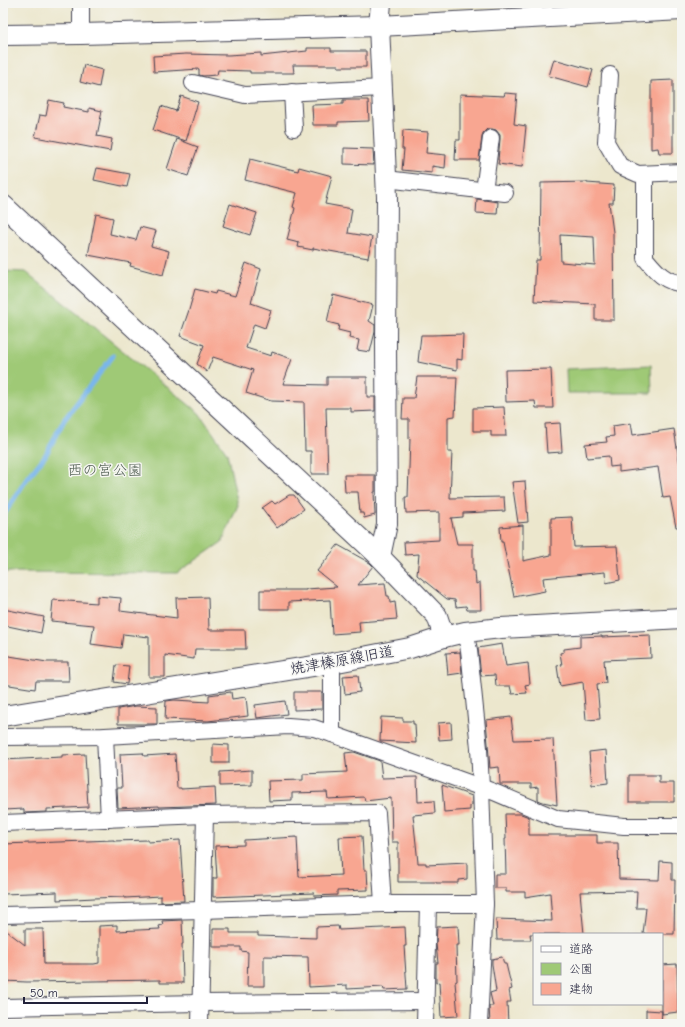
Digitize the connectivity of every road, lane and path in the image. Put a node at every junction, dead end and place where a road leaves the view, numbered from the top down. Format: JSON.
{"nodes":[{"id":1,"x":81,"y":3,"type":"edge"},
{"id":2,"x":381,"y":3,"type":"edge"},
{"id":3,"x":682,"y":10,"type":"edge"},
{"id":4,"x":380,"y":26,"type":"junction"},
{"id":5,"x":3,"y":34,"type":"edge"},
{"id":6,"x":81,"y":34,"type":"junction"},
{"id":7,"x":610,"y":75,"type":"dead end"},
{"id":8,"x":193,"y":83,"type":"dead end"},
{"id":9,"x":382,"y":88,"type":"junction"},
{"id":10,"x":292,"y":92,"type":"junction"},
{"id":11,"x":294,"y":128,"type":"dead end"},
{"id":12,"x":491,"y":138,"type":"dead end"},
{"id":13,"x":682,"y":172,"type":"edge"},
{"id":14,"x":644,"y":174,"type":"junction"},
{"id":15,"x":386,"y":178,"type":"junction"},
{"id":16,"x":484,"y":191,"type":"junction"},
{"id":17,"x":505,"y":194,"type":"dead end"},
{"id":18,"x":3,"y":205,"type":"edge"},
{"id":19,"x":682,"y":283,"type":"edge"},
{"id":20,"x":380,"y":557,"type":"junction"},
{"id":21,"x":682,"y":618,"type":"edge"},
{"id":22,"x":465,"y":632,"type":"junction"},
{"id":23,"x":444,"y":637,"type":"junction"},
{"id":24,"x":332,"y":663,"type":"junction"},
{"id":25,"x":3,"y":716,"type":"edge"},
{"id":26,"x":332,"y":734,"type":"junction"},
{"id":27,"x":104,"y":736,"type":"junction"},
{"id":28,"x":3,"y":737,"type":"edge"},
{"id":29,"x":481,"y":787,"type":"junction"},
{"id":30,"x":205,"y":815,"type":"junction"},
{"id":31,"x":109,"y":819,"type":"junction"},
{"id":32,"x":3,"y":823,"type":"edge"},
{"id":33,"x":682,"y":826,"type":"edge"},
{"id":34,"x":383,"y":904,"type":"junction"},
{"id":35,"x":428,"y":904,"type":"junction"},
{"id":36,"x":485,"y":904,"type":"junction"},
{"id":37,"x":203,"y":910,"type":"junction"},
{"id":38,"x":3,"y":914,"type":"edge"},
{"id":39,"x":426,"y":1001,"type":"junction"},
{"id":40,"x":200,"y":1003,"type":"junction"},
{"id":41,"x":3,"y":1007,"type":"edge"},
{"id":42,"x":200,"y":1024,"type":"edge"},
{"id":43,"x":425,"y":1024,"type":"edge"},
{"id":44,"x":479,"y":1024,"type":"edge"}],
"edges":[{"from":1,"to":6,"type":"street"},
{"from":2,"to":4,"type":"street"},
{"from":3,"to":4,"type":"street"},
{"from":4,"to":6,"type":"street"},
{"from":4,"to":9,"type":"street"},
{"from":5,"to":6,"type":"street"},
{"from":7,"to":14,"type":"street"},
{"from":8,"to":10,"type":"street"},
{"from":9,"to":10,"type":"street"},
{"from":9,"to":15,"type":"street"},
{"from":10,"to":11,"type":"street"},
{"from":12,"to":16,"type":"street"},
{"from":13,"to":14,"type":"street"},
{"from":14,"to":19,"type":"street"},
{"from":15,"to":16,"type":"street"},
{"from":15,"to":20,"type":"street"},
{"from":16,"to":17,"type":"street"},
{"from":18,"to":20,"type":"street"},
{"from":20,"to":23,"type":"street"},
{"from":21,"to":22,"type":"street","name":"焼津榛原線旧道"},
{"from":22,"to":23,"type":"street","name":"焼津榛原線旧道"},
{"from":22,"to":29,"type":"street"},
{"from":23,"to":24,"type":"street","name":"焼津榛原線旧道"},
{"from":24,"to":25,"type":"street","name":"焼津榛原線旧道"},
{"from":24,"to":26,"type":"street"},
{"from":26,"to":27,"type":"street"},
{"from":26,"to":29,"type":"street"},
{"from":27,"to":28,"type":"street"},
{"from":27,"to":31,"type":"street"},
{"from":29,"to":33,"type":"street"},
{"from":29,"to":36,"type":"street"},
{"from":30,"to":31,"type":"street"},
{"from":30,"to":34,"type":"street"},
{"from":30,"to":37,"type":"street"},
{"from":31,"to":32,"type":"street"},
{"from":34,"to":35,"type":"street"},
{"from":34,"to":37,"type":"street"},
{"from":35,"to":36,"type":"street"},
{"from":35,"to":39,"type":"street"},
{"from":36,"to":44,"type":"street"},
{"from":37,"to":38,"type":"street"},
{"from":37,"to":40,"type":"street"},
{"from":39,"to":40,"type":"street"},
{"from":39,"to":43,"type":"street"},
{"from":40,"to":41,"type":"street"},
{"from":40,"to":42,"type":"street"}]}
